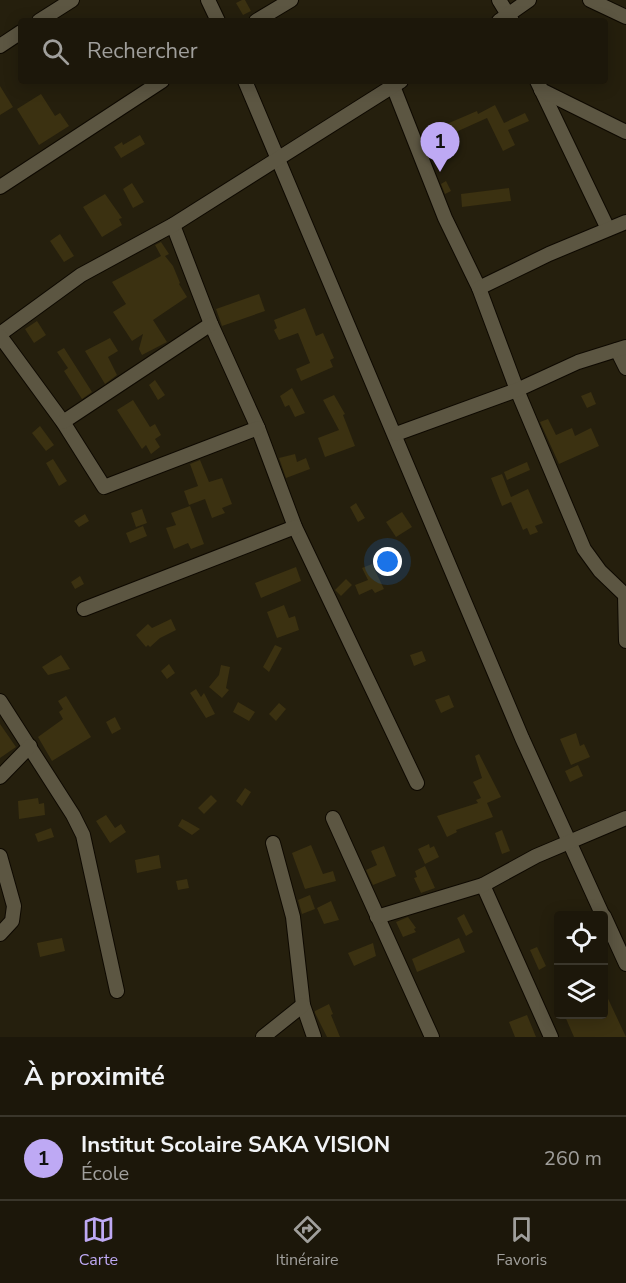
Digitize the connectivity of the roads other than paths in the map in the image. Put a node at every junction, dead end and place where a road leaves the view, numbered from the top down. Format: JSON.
{"nodes":[{"id":1,"x":72,"y":0,"type":"edge"},
{"id":2,"x":208,"y":0,"type":"edge"},
{"id":3,"x":291,"y":0,"type":"edge"},
{"id":4,"x":499,"y":0,"type":"edge"},
{"id":5,"x":529,"y":0,"type":"edge"},
{"id":6,"x":590,"y":0,"type":"edge"},
{"id":7,"x":626,"y":17,"type":"edge"},
{"id":8,"x":44,"y":18,"type":"edge"},
{"id":9,"x":217,"y":18,"type":"edge"},
{"id":10,"x":261,"y":18,"type":"edge"},
{"id":11,"x":507,"y":18,"type":"edge"},
{"id":12,"x":508,"y":18,"type":"edge"},
{"id":13,"x":18,"y":34,"type":"edge"},
{"id":14,"x":0,"y":46,"type":"edge"},
{"id":15,"x":157,"y":84,"type":"edge"},
{"id":16,"x":246,"y":84,"type":"edge"},
{"id":17,"x":397,"y":84,"type":"edge"},
{"id":18,"x":539,"y":86,"type":"edge"},
{"id":19,"x":626,"y":132,"type":"edge"},
{"id":20,"x":279,"y":157,"type":"junction"},
{"id":21,"x":0,"y":187,"type":"edge"},
{"id":22,"x":625,"y":220,"type":"edge"},
{"id":23,"x":173,"y":225,"type":"junction"},
{"id":24,"x":608,"y":229,"type":"junction"},
{"id":25,"x":479,"y":288,"type":"junction"},
{"id":26,"x":212,"y":324,"type":"junction"},
{"id":27,"x":0,"y":335,"type":"edge"},
{"id":28,"x":622,"y":349,"type":"edge"},
{"id":29,"x":626,"y":368,"type":"edge"},
{"id":30,"x":517,"y":390,"type":"junction"},
{"id":31,"x":63,"y":422,"type":"junction"},
{"id":32,"x":258,"y":428,"type":"junction"},
{"id":33,"x":396,"y":434,"type":"junction"},
{"id":34,"x":295,"y":527,"type":"junction"},
{"id":35,"x":626,"y":594,"type":"edge"},
{"id":36,"x":84,"y":609,"type":"dead end"},
{"id":37,"x":626,"y":641,"type":"edge"},
{"id":38,"x":0,"y":700,"type":"edge"},
{"id":39,"x":30,"y":746,"type":"junction"},
{"id":40,"x":0,"y":777,"type":"edge"},
{"id":41,"x":417,"y":783,"type":"dead end"},
{"id":42,"x":333,"y":818,"type":"dead end"},
{"id":43,"x":626,"y":818,"type":"edge"},
{"id":44,"x":568,"y":841,"type":"junction"},
{"id":45,"x":273,"y":843,"type":"dead end"},
{"id":46,"x":0,"y":856,"type":"edge"},
{"id":47,"x":483,"y":885,"type":"junction"},
{"id":48,"x":601,"y":911,"type":"edge"},
{"id":49,"x":377,"y":917,"type":"junction"},
{"id":50,"x":608,"y":926,"type":"edge"},
{"id":51,"x":0,"y":934,"type":"edge"},
{"id":52,"x":626,"y":964,"type":"edge"},
{"id":53,"x":117,"y":992,"type":"dead end"},
{"id":54,"x":303,"y":1005,"type":"junction"},
{"id":55,"x":263,"y":1037,"type":"edge"},
{"id":56,"x":314,"y":1037,"type":"edge"},
{"id":57,"x":432,"y":1037,"type":"edge"},
{"id":58,"x":551,"y":1037,"type":"edge"}],
"edges":[{"from":1,"to":8,"type":"street"},
{"from":2,"to":9,"type":"street"},
{"from":3,"to":10,"type":"street"},
{"from":4,"to":11,"type":"street"},
{"from":5,"to":12,"type":"street"},
{"from":6,"to":7,"type":"street"},
{"from":13,"to":14,"type":"street"},
{"from":15,"to":21,"type":"street"},
{"from":16,"to":20,"type":"street"},
{"from":17,"to":20,"type":"street"},
{"from":17,"to":25,"type":"street"},
{"from":18,"to":19,"type":"street"},
{"from":18,"to":24,"type":"street"},
{"from":20,"to":23,"type":"street"},
{"from":20,"to":33,"type":"street"},
{"from":22,"to":24,"type":"street"},
{"from":23,"to":26,"type":"street"},
{"from":23,"to":27,"type":"street"},
{"from":24,"to":25,"type":"street"},
{"from":25,"to":30,"type":"street"},
{"from":26,"to":31,"type":"street"},
{"from":26,"to":32,"type":"street"},
{"from":27,"to":31,"type":"street"},
{"from":28,"to":29,"type":"street"},
{"from":28,"to":30,"type":"street"},
{"from":30,"to":33,"type":"street"},
{"from":30,"to":35,"type":"street"},
{"from":31,"to":32,"type":"street"},
{"from":32,"to":34,"type":"street"},
{"from":33,"to":44,"type":"street"},
{"from":34,"to":36,"type":"street"},
{"from":34,"to":41,"type":"street"},
{"from":35,"to":37,"type":"street"},
{"from":38,"to":39,"type":"street"},
{"from":39,"to":40,"type":"street"},
{"from":39,"to":53,"type":"street"},
{"from":42,"to":49,"type":"street"},
{"from":43,"to":44,"type":"street"},
{"from":44,"to":47,"type":"street"},
{"from":44,"to":48,"type":"street"},
{"from":45,"to":54,"type":"street"},
{"from":46,"to":51,"type":"street"},
{"from":47,"to":49,"type":"street"},
{"from":47,"to":58,"type":"street"},
{"from":49,"to":57,"type":"street"},
{"from":50,"to":52,"type":"street"},
{"from":54,"to":55,"type":"street"},
{"from":54,"to":56,"type":"street"}]}
